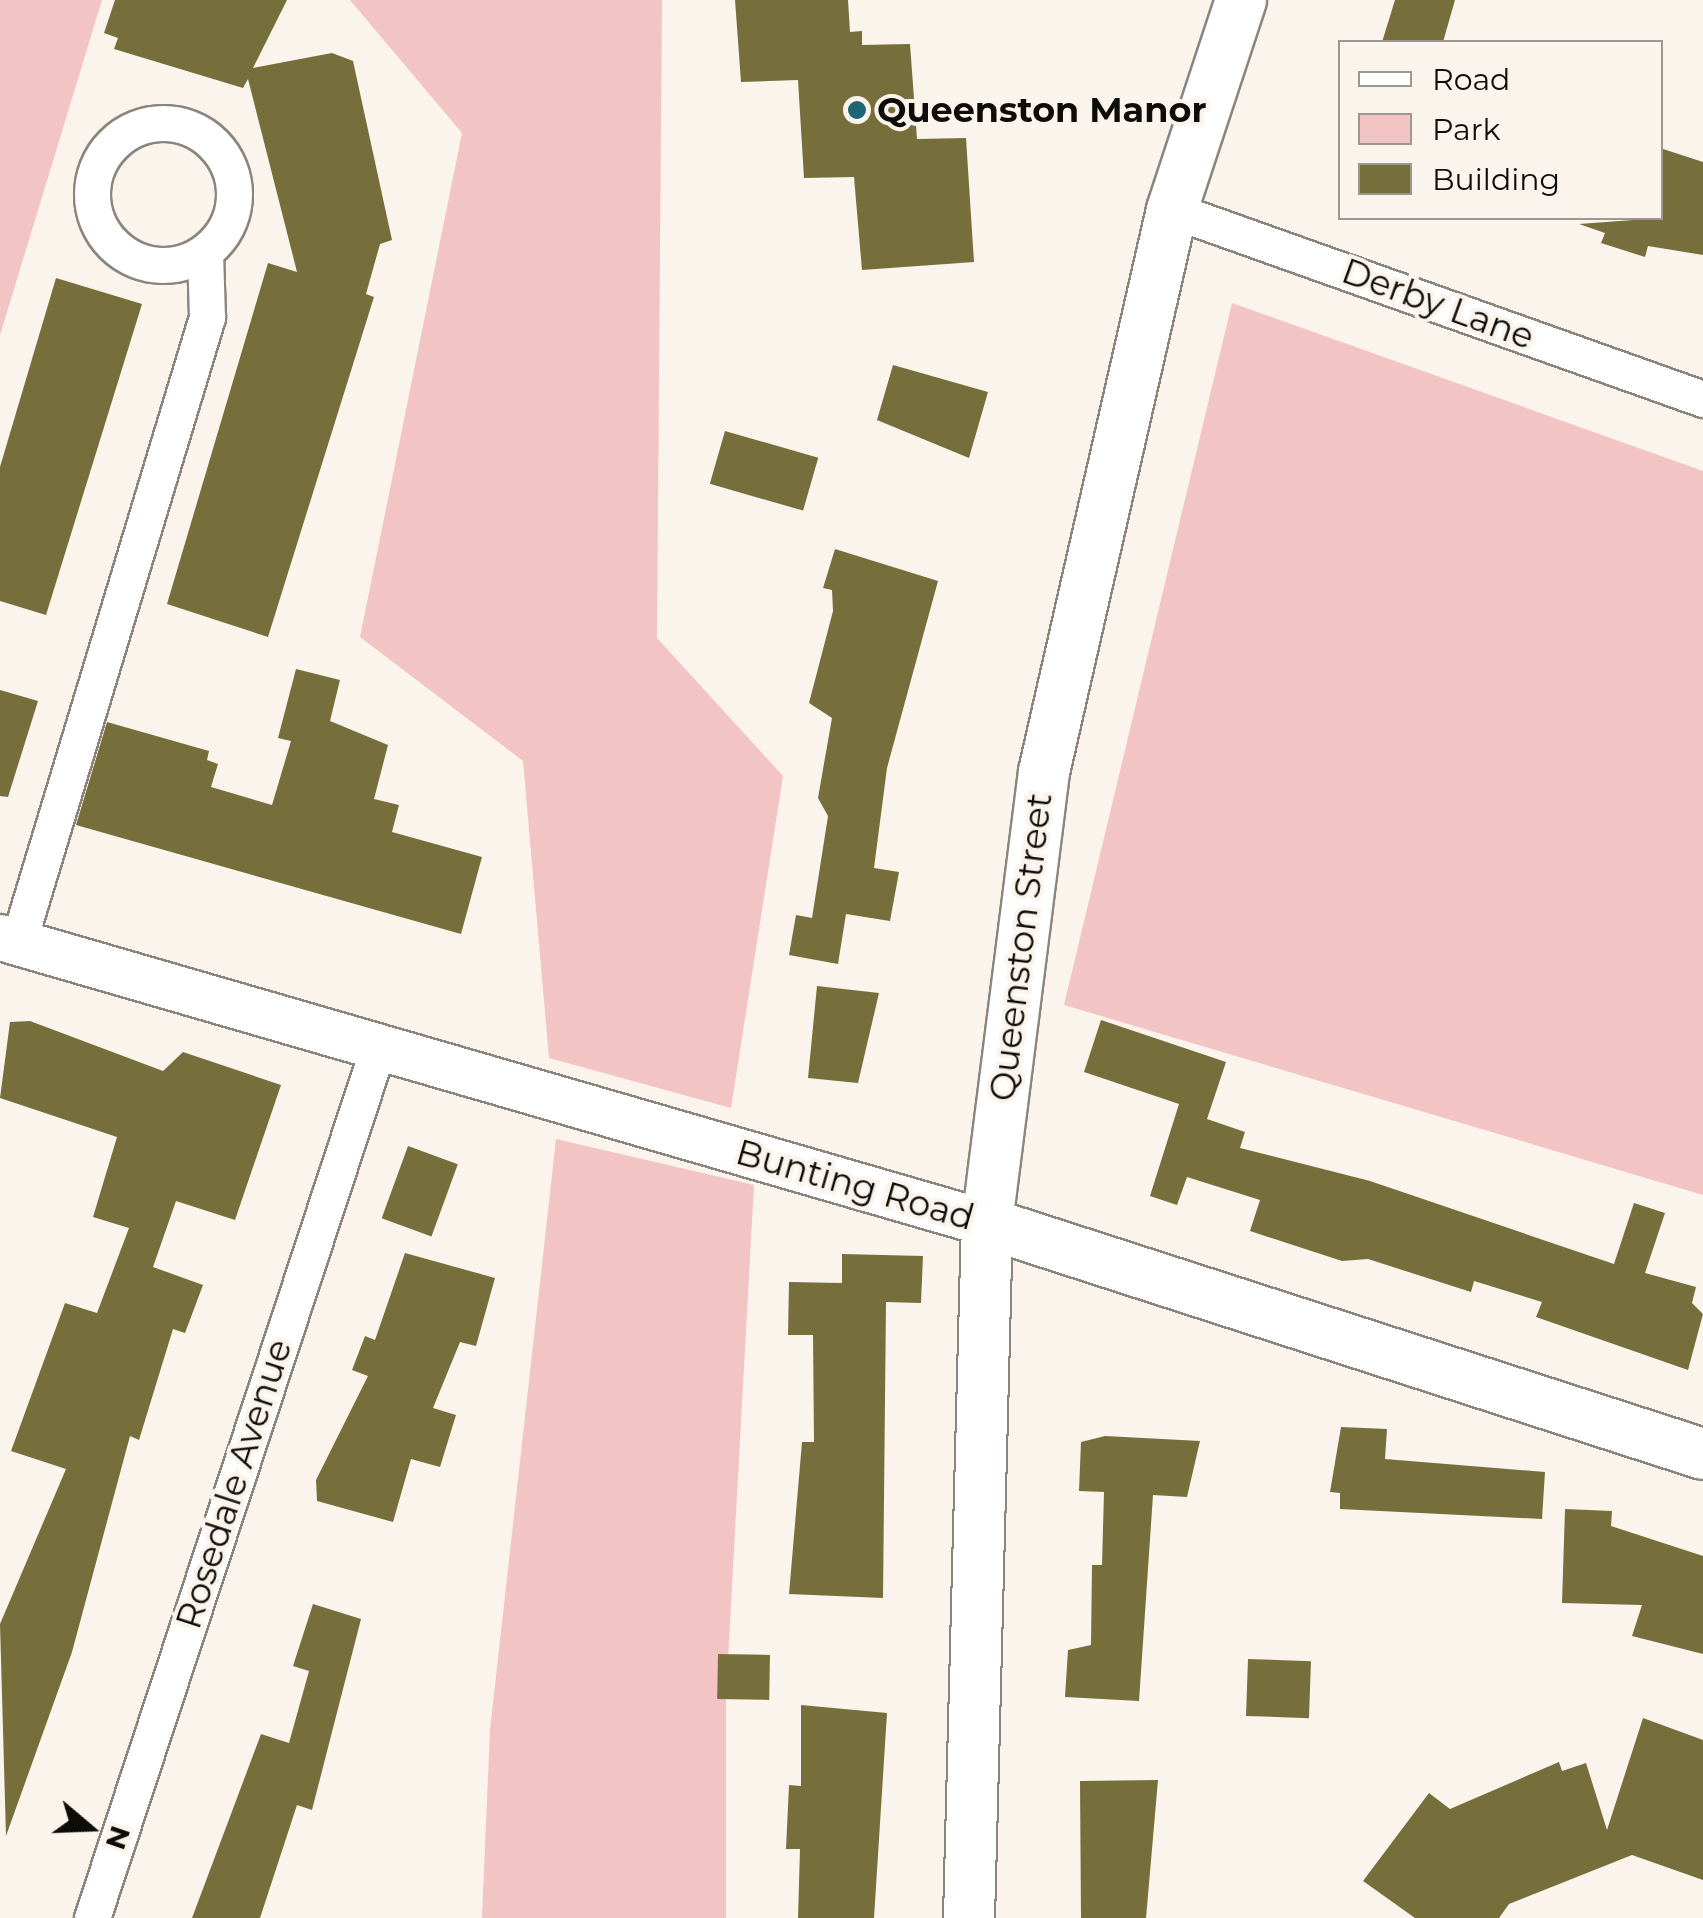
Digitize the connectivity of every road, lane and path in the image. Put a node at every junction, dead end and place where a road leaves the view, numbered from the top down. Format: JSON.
{"nodes":[{"id":1,"x":1241,"y":0,"type":"edge"},
{"id":2,"x":1172,"y":210,"type":"junction"},
{"id":3,"x":205,"y":252,"type":"junction"},
{"id":4,"x":1703,"y":398,"type":"edge"},
{"id":5,"x":9,"y":940,"type":"edge"},
{"id":6,"x":377,"y":1050,"type":"junction"},
{"id":7,"x":987,"y":1223,"type":"junction"},
{"id":8,"x":1703,"y":1454,"type":"edge"},
{"id":9,"x":92,"y":1918,"type":"edge"},
{"id":10,"x":969,"y":1918,"type":"edge"}],
"edges":[{"from":1,"to":2,"type":"main road","name":"Queenston Street"},
{"from":2,"to":4,"type":"street","name":"Derby Lane"},
{"from":2,"to":7,"type":"main road","name":"Queenston Street"},
{"from":3,"to":3,"type":"street"},
{"from":3,"to":5,"type":"street"},
{"from":5,"to":6,"type":"street","name":"Bunting Road"},
{"from":6,"to":7,"type":"street","name":"Bunting Road"},
{"from":6,"to":9,"type":"street","name":"Rosedale Avenue"},
{"from":7,"to":8,"type":"main road","name":"Bunting Road"},
{"from":7,"to":10,"type":"main road","name":"Queenston Street"}]}
